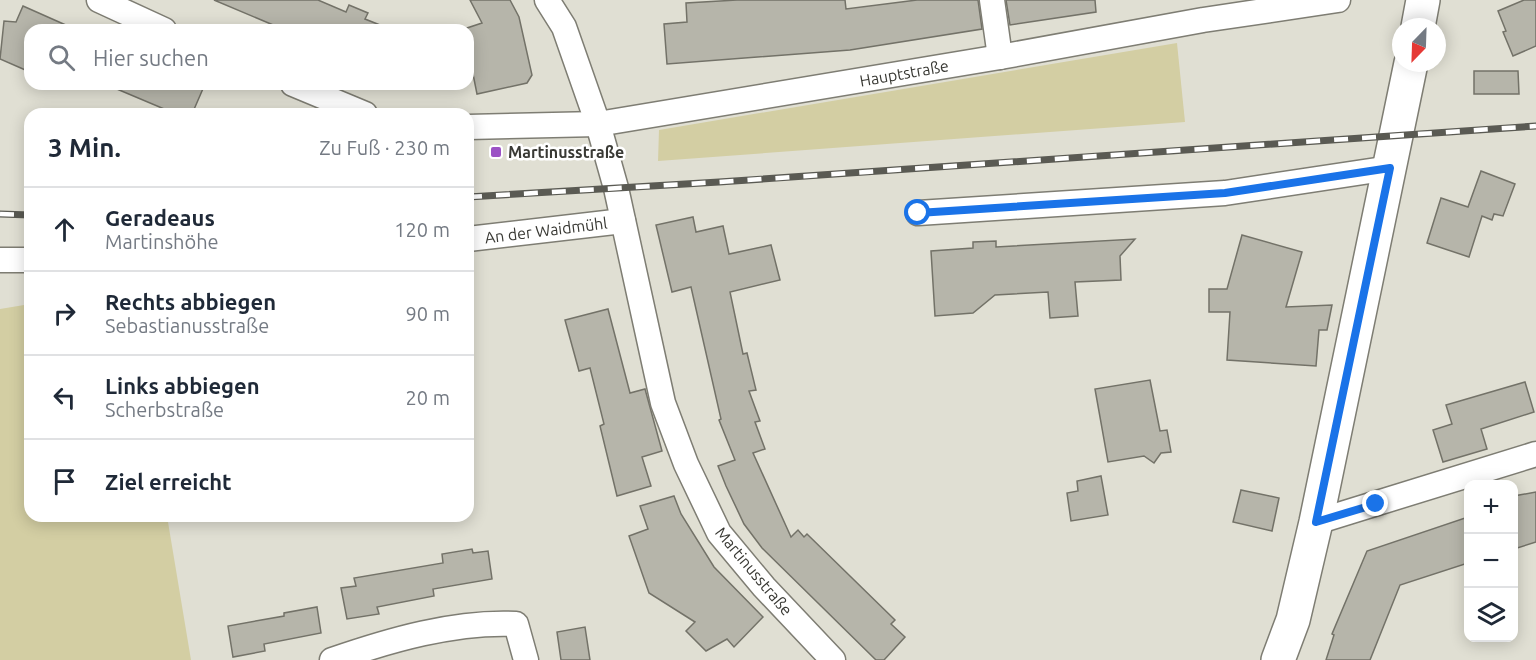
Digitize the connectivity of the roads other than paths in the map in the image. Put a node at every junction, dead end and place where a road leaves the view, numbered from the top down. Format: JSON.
{"nodes":[{"id":1,"x":99,"y":0,"type":"edge"},
{"id":2,"x":547,"y":0,"type":"edge"},
{"id":3,"x":992,"y":0,"type":"edge"},
{"id":4,"x":1338,"y":0,"type":"edge"},
{"id":5,"x":1423,"y":0,"type":"edge"},
{"id":6,"x":1420,"y":18,"type":"edge"},
{"id":7,"x":151,"y":24,"type":"edge"},
{"id":8,"x":1000,"y":57,"type":"junction"},
{"id":9,"x":1409,"y":72,"type":"edge"},
{"id":10,"x":307,"y":90,"type":"edge"},
{"id":11,"x":351,"y":108,"type":"edge"},
{"id":12,"x":598,"y":124,"type":"junction"},
{"id":13,"x":474,"y":127,"type":"edge"},
{"id":14,"x":1390,"y":168,"type":"junction"},
{"id":15,"x":918,"y":213,"type":"dead end"},
{"id":16,"x":623,"y":221,"type":"junction"},
{"id":17,"x":474,"y":238,"type":"edge"},
{"id":18,"x":0,"y":260,"type":"edge"},
{"id":19,"x":24,"y":260,"type":"edge"},
{"id":20,"x":1536,"y":454,"type":"edge"},
{"id":21,"x":1316,"y":522,"type":"junction"},
{"id":22,"x":332,"y":660,"type":"edge"},
{"id":23,"x":526,"y":660,"type":"edge"},
{"id":24,"x":833,"y":660,"type":"edge"},
{"id":25,"x":1278,"y":660,"type":"edge"}],
"edges":[{"from":1,"to":7,"type":"street"},
{"from":2,"to":12,"type":"street","name":"Martinusstraße"},
{"from":3,"to":8,"type":"street"},
{"from":4,"to":8,"type":"street","name":"Hauptstraße"},
{"from":5,"to":6,"type":"main road"},
{"from":8,"to":12,"type":"street","name":"Hauptstraße"},
{"from":9,"to":14,"type":"main road"},
{"from":10,"to":11,"type":"street"},
{"from":12,"to":13,"type":"street","name":"Hauptstraße"},
{"from":12,"to":16,"type":"street","name":"Martinusstraße"},
{"from":14,"to":15,"type":"street"},
{"from":14,"to":21,"type":"main road"},
{"from":16,"to":17,"type":"street","name":"An der Waidmühl"},
{"from":16,"to":24,"type":"street","name":"Martinusstraße"},
{"from":18,"to":19,"type":"street"},
{"from":20,"to":21,"type":"street"},
{"from":21,"to":25,"type":"main road"},
{"from":22,"to":23,"type":"street"}]}
